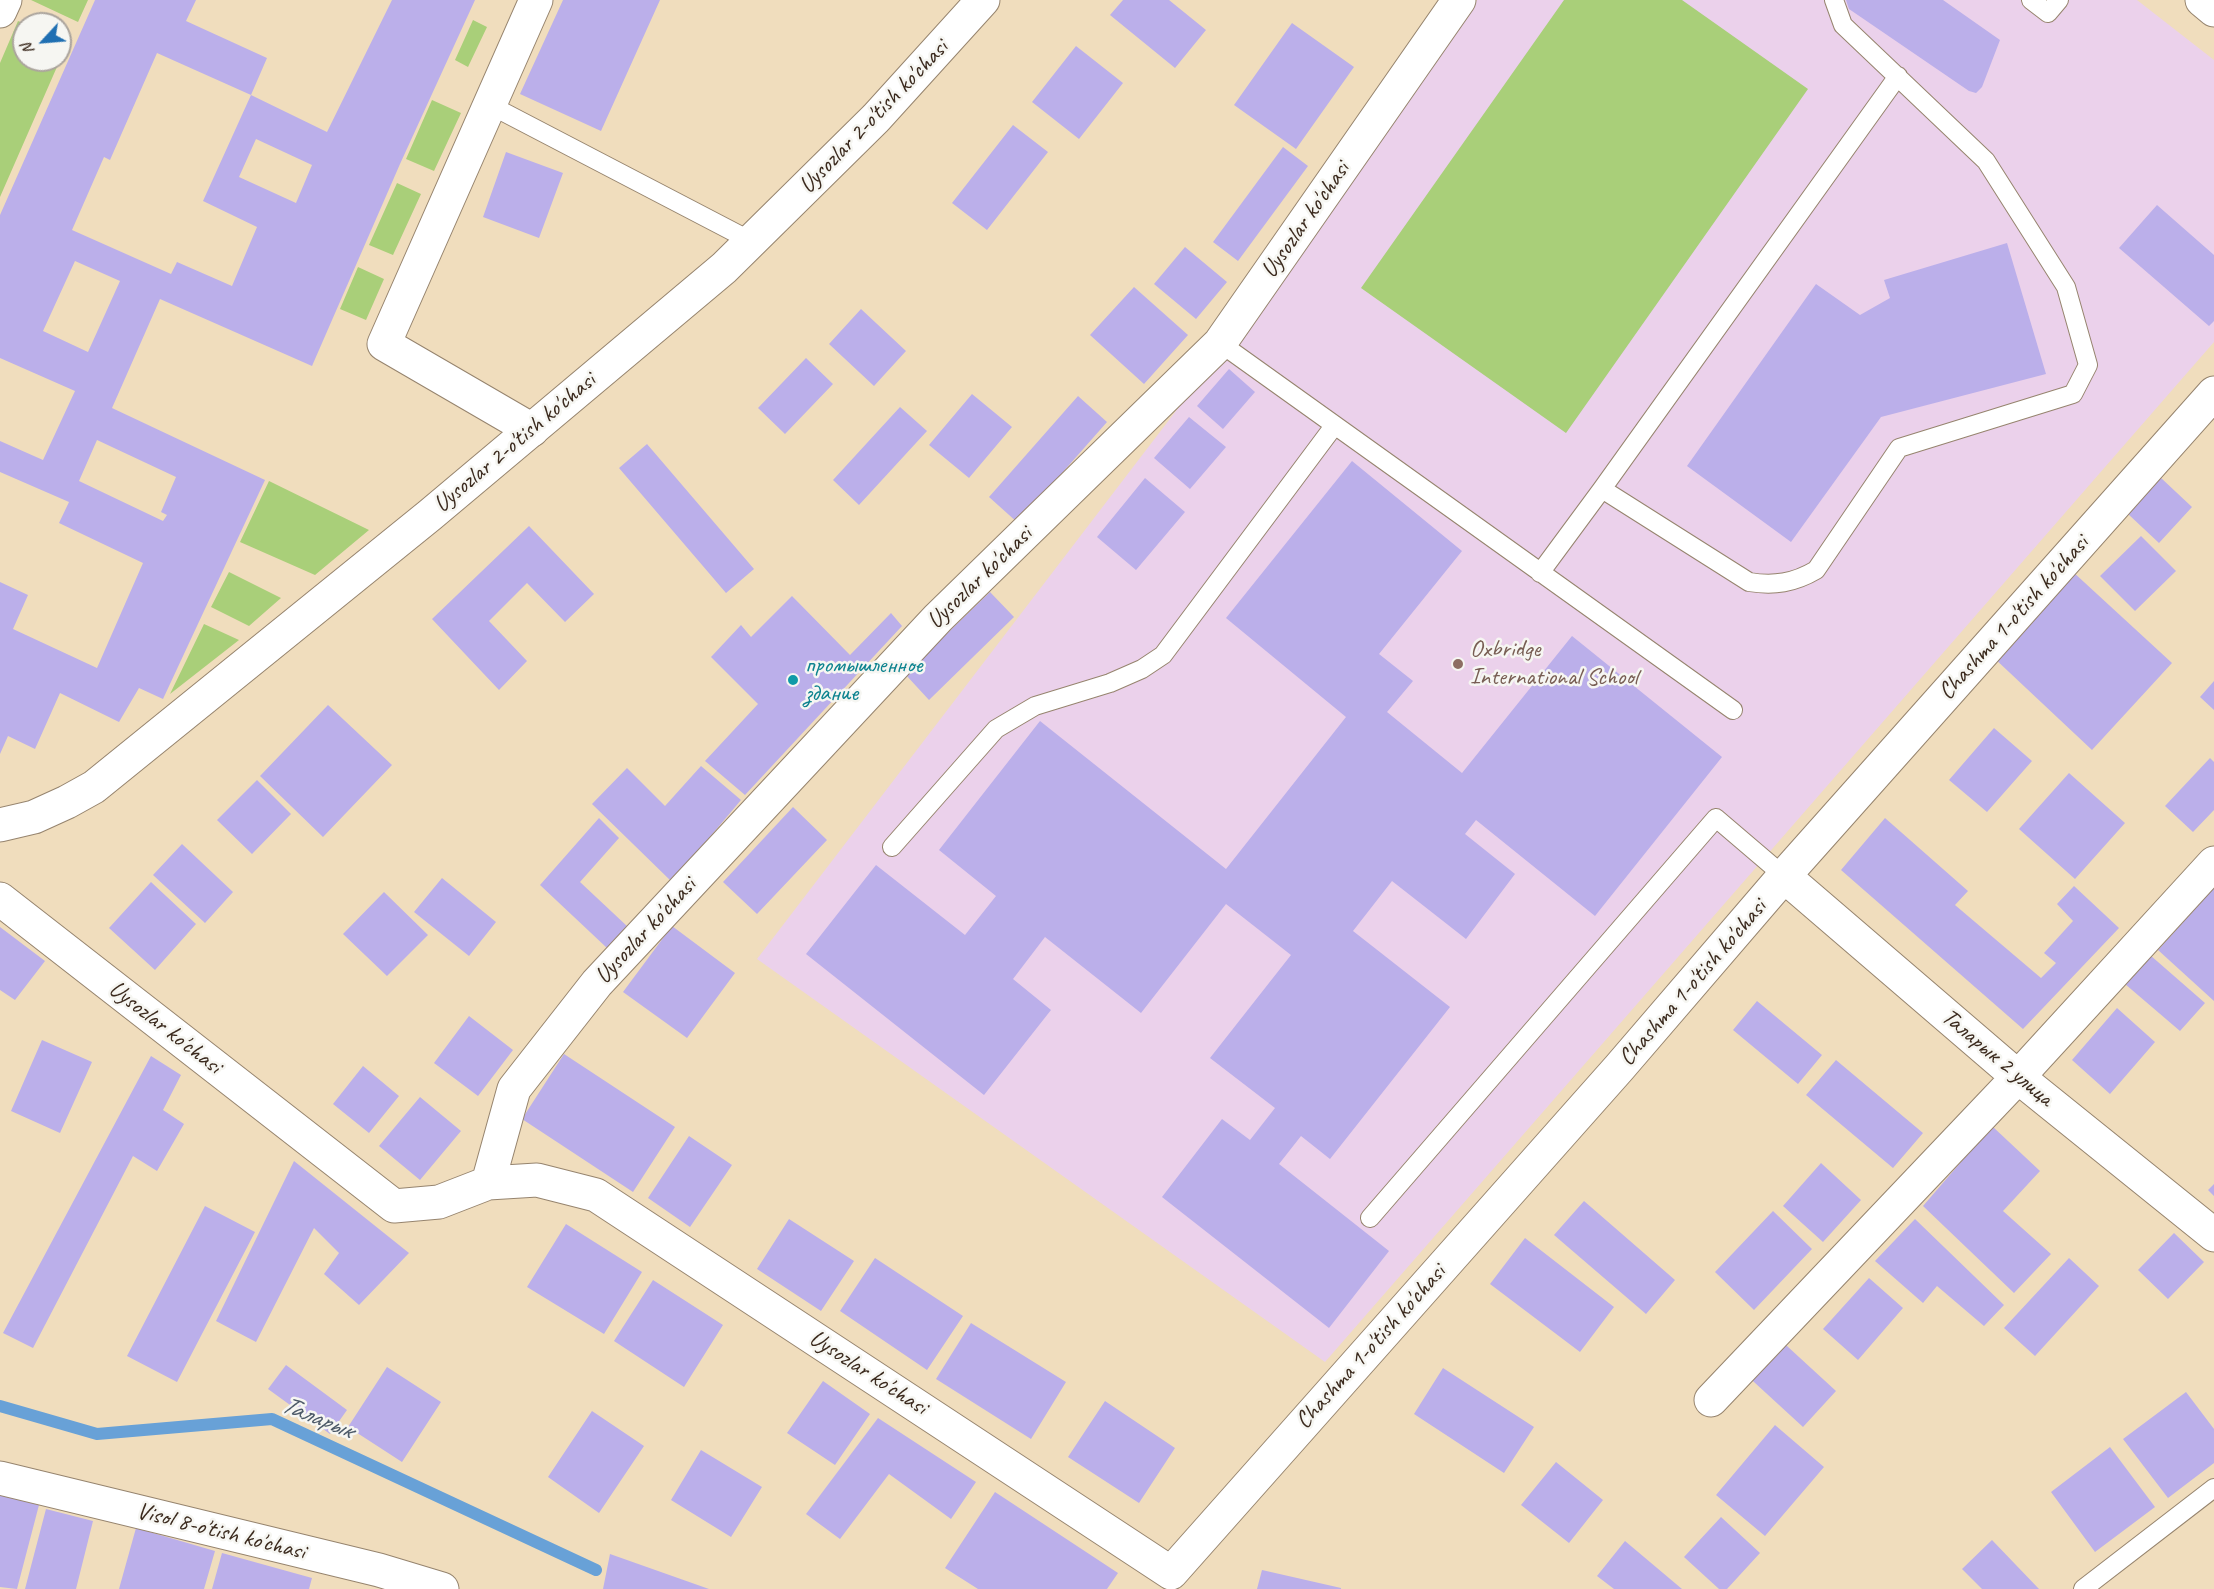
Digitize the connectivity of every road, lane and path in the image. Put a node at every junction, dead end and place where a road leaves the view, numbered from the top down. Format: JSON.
{"nodes":[{"id":1,"x":5,"y":0,"type":"edge"},
{"id":2,"x":536,"y":0,"type":"edge"},
{"id":3,"x":983,"y":0,"type":"edge"},
{"id":4,"x":1459,"y":0,"type":"edge"},
{"id":5,"x":1834,"y":0,"type":"edge"},
{"id":6,"x":2031,"y":0,"type":"edge"},
{"id":7,"x":2059,"y":0,"type":"edge"},
{"id":8,"x":2202,"y":0,"type":"edge"},
{"id":9,"x":2214,"y":10,"type":"edge"},
{"id":10,"x":0,"y":11,"type":"edge"},
{"id":11,"x":1898,"y":76,"type":"junction"},
{"id":12,"x":490,"y":105,"type":"junction"},
{"id":13,"x":751,"y":241,"type":"junction"},
{"id":14,"x":1220,"y":343,"type":"junction"},
{"id":15,"x":2214,"y":393,"type":"edge"},
{"id":16,"x":1335,"y":426,"type":"junction"},
{"id":17,"x":532,"y":430,"type":"junction"},
{"id":18,"x":1602,"y":489,"type":"junction"},
{"id":19,"x":1540,"y":573,"type":"junction"},
{"id":20,"x":1733,"y":710,"type":"dead end"},
{"id":21,"x":0,"y":825,"type":"edge"},
{"id":22,"x":892,"y":847,"type":"dead end"},
{"id":23,"x":2214,"y":863,"type":"edge"},
{"id":24,"x":1784,"y":876,"type":"junction"},
{"id":25,"x":0,"y":900,"type":"edge"},
{"id":26,"x":2018,"y":1077,"type":"junction"},
{"id":27,"x":488,"y":1184,"type":"junction"},
{"id":28,"x":1370,"y":1218,"type":"dead end"},
{"id":29,"x":2214,"y":1235,"type":"edge"},
{"id":30,"x":1711,"y":1400,"type":"dead end"},
{"id":31,"x":0,"y":1478,"type":"edge"},
{"id":32,"x":2214,"y":1488,"type":"edge"},
{"id":33,"x":1171,"y":1573,"type":"joint"},
{"id":34,"x":375,"y":1580,"type":"edge"},
{"id":35,"x":441,"y":1589,"type":"edge"},
{"id":36,"x":2083,"y":1589,"type":"edge"}],
"edges":[{"from":1,"to":10,"type":"street"},
{"from":2,"to":12,"type":"street"},
{"from":3,"to":13,"type":"street","name":"Uysozlar 2-o'tish ko'chasi"},
{"from":4,"to":14,"type":"street","name":"Uysozlar ko'chasi"},
{"from":5,"to":11,"type":"lane"},
{"from":6,"to":7,"type":"lane"},
{"from":8,"to":9,"type":"street"},
{"from":11,"to":18,"type":"lane"},
{"from":11,"to":18,"type":"lane"},
{"from":12,"to":13,"type":"lane"},
{"from":12,"to":17,"type":"street"},
{"from":13,"to":17,"type":"street","name":"Uysozlar 2-o'tish ko'chasi"},
{"from":14,"to":16,"type":"lane"},
{"from":14,"to":27,"type":"street","name":"Uysozlar ko'chasi"},
{"from":15,"to":24,"type":"street","name":"Chashma 1-o'tish ko'chasi"},
{"from":16,"to":19,"type":"lane"},
{"from":16,"to":22,"type":"lane"},
{"from":17,"to":21,"type":"street","name":"Uysozlar 2-o'tish ko'chasi"},
{"from":18,"to":19,"type":"lane"},
{"from":19,"to":20,"type":"lane"},
{"from":23,"to":26,"type":"street"},
{"from":24,"to":26,"type":"street","name":"Таларык 2 улица"},
{"from":24,"to":28,"type":"lane"},
{"from":24,"to":33,"type":"street","name":"Chashma 1-o'tish ko'chasi"},
{"from":25,"to":27,"type":"street","name":"Uysozlar ko'chasi"},
{"from":26,"to":29,"type":"street","name":"Таларык 2 улица"},
{"from":26,"to":30,"type":"street"},
{"from":27,"to":33,"type":"street","name":"Uysozlar ko'chasi"},
{"from":31,"to":34,"type":"street","name":"Visol 8-o'tish ko'chasi"},
{"from":32,"to":36,"type":"lane"},
{"from":34,"to":35,"type":"street","name":"Visol 8-o'tish ko'chasi"}]}
